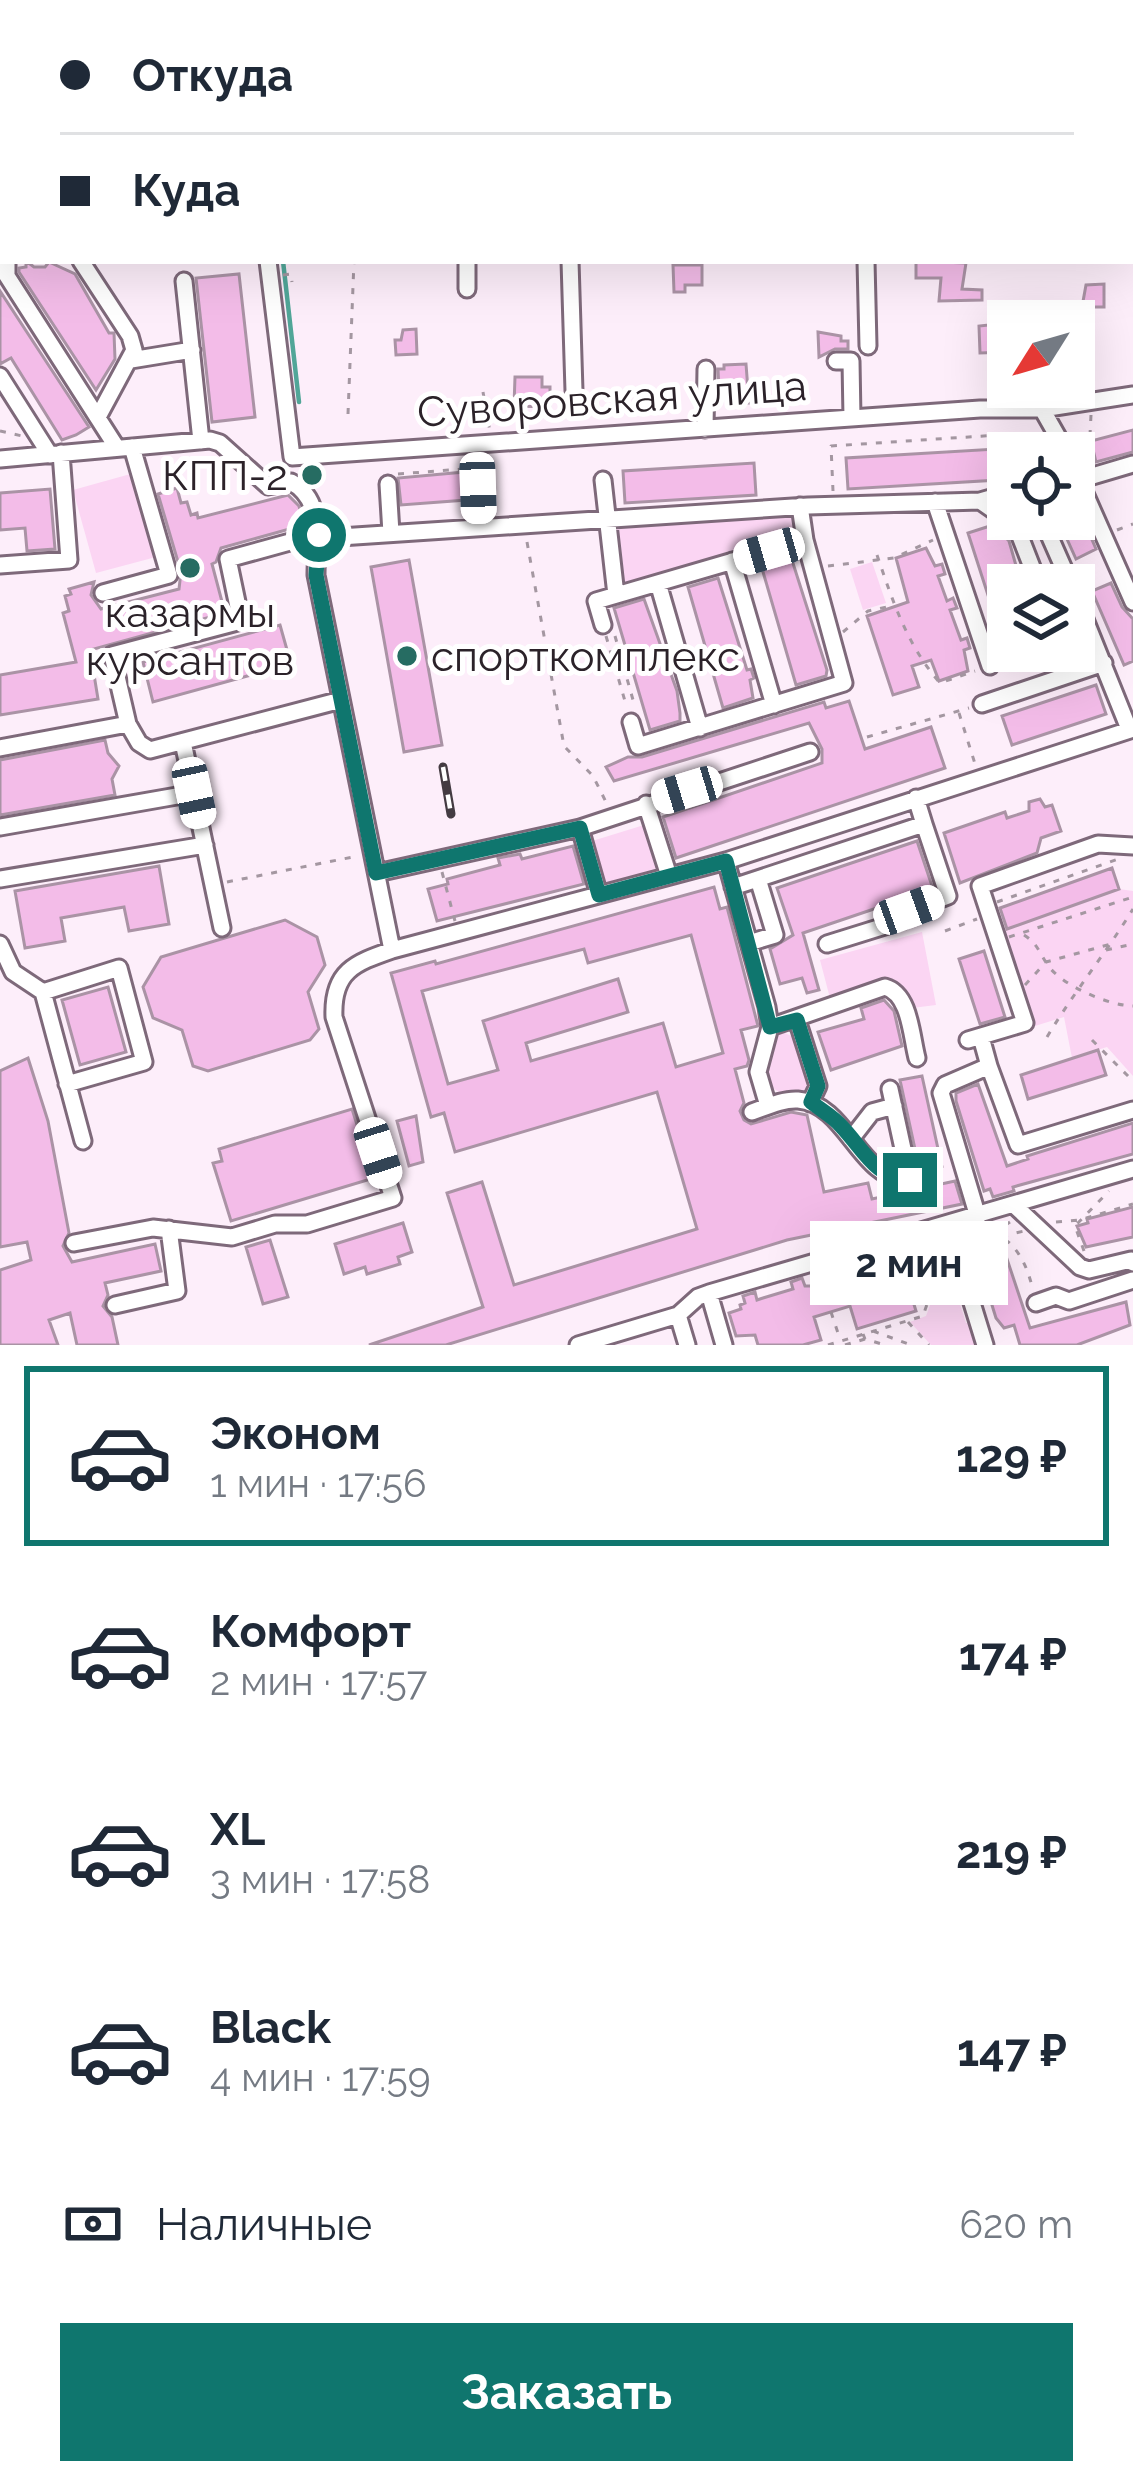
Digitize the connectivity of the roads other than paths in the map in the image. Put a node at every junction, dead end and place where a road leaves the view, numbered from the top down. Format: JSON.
{"nodes":[{"id":1,"x":83,"y":264,"type":"edge"},
{"id":2,"x":268,"y":264,"type":"edge"},
{"id":3,"x":467,"y":264,"type":"edge"},
{"id":4,"x":570,"y":264,"type":"edge"},
{"id":5,"x":866,"y":264,"type":"edge"},
{"id":6,"x":5,"y":281,"type":"edge"},
{"id":7,"x":184,"y":281,"type":"dead end"},
{"id":8,"x":467,"y":290,"type":"dead end"},
{"id":9,"x":868,"y":346,"type":"dead end"},
{"id":10,"x":192,"y":350,"type":"junction"},
{"id":11,"x":131,"y":360,"type":"junction"},
{"id":12,"x":836,"y":361,"type":"dead end"},
{"id":13,"x":706,"y":369,"type":"dead end"},
{"id":14,"x":0,"y":376,"type":"edge"},
{"id":15,"x":574,"y":391,"type":"dead end"},
{"id":16,"x":1133,"y":395,"type":"edge"},
{"id":17,"x":1042,"y":409,"type":"junction"},
{"id":18,"x":98,"y":416,"type":"junction"},
{"id":19,"x":853,"y":418,"type":"junction"},
{"id":20,"x":705,"y":429,"type":"junction"},
{"id":21,"x":1055,"y":432,"type":"edge"},
{"id":22,"x":201,"y":441,"type":"junction"},
{"id":23,"x":124,"y":447,"type":"junction"},
{"id":24,"x":55,"y":454,"type":"junction"},
{"id":25,"x":0,"y":459,"type":"edge"},
{"id":26,"x":1133,"y":464,"type":"edge"},
{"id":27,"x":603,"y":480,"type":"dead end"},
{"id":28,"x":388,"y":484,"type":"road end"},
{"id":29,"x":478,"y":488,"type":"road end"},
{"id":30,"x":987,"y":499,"type":"edge"},
{"id":31,"x":980,"y":501,"type":"junction"},
{"id":32,"x":935,"y":502,"type":"junction"},
{"id":33,"x":800,"y":506,"type":"junction"},
{"id":34,"x":606,"y":519,"type":"junction"},
{"id":35,"x":479,"y":527,"type":"junction"},
{"id":36,"x":391,"y":533,"type":"junction"},
{"id":37,"x":319,"y":535,"type":"junction"},
{"id":38,"x":805,"y":540,"type":"junction"},
{"id":39,"x":732,"y":561,"type":"junction"},
{"id":40,"x":1031,"y":564,"type":"edge"},
{"id":41,"x":0,"y":565,"type":"edge"},
{"id":42,"x":658,"y":583,"type":"junction"},
{"id":43,"x":103,"y":593,"type":"dead end"},
{"id":44,"x":616,"y":595,"type":"junction"},
{"id":45,"x":1133,"y":602,"type":"edge"},
{"id":46,"x":607,"y":624,"type":"road end"},
{"id":47,"x":1095,"y":647,"type":"edge"},
{"id":48,"x":987,"y":657,"type":"edge"},
{"id":49,"x":1104,"y":663,"type":"junction"},
{"id":50,"x":341,"y":700,"type":"junction"},
{"id":51,"x":982,"y":704,"type":"road end"},
{"id":52,"x":775,"y":706,"type":"junction"},
{"id":53,"x":635,"y":720,"type":"road end"},
{"id":54,"x":128,"y":724,"type":"junction"},
{"id":55,"x":700,"y":728,"type":"junction"},
{"id":56,"x":1131,"y":729,"type":"edge"},
{"id":57,"x":183,"y":742,"type":"junction"},
{"id":58,"x":0,"y":748,"type":"edge"},
{"id":59,"x":810,"y":752,"type":"dead end"},
{"id":60,"x":194,"y":793,"type":"junction"},
{"id":61,"x":916,"y":798,"type":"junction"},
{"id":62,"x":646,"y":803,"type":"junction"},
{"id":63,"x":924,"y":824,"type":"junction"},
{"id":64,"x":0,"y":827,"type":"edge"},
{"id":65,"x":580,"y":828,"type":"junction"},
{"id":66,"x":779,"y":843,"type":"junction"},
{"id":67,"x":205,"y":845,"type":"junction"},
{"id":68,"x":1133,"y":846,"type":"edge"},
{"id":69,"x":726,"y":861,"type":"junction"},
{"id":70,"x":787,"y":869,"type":"junction"},
{"id":71,"x":376,"y":873,"type":"junction"},
{"id":72,"x":669,"y":876,"type":"junction"},
{"id":73,"x":0,"y":879,"type":"edge"},
{"id":74,"x":758,"y":879,"type":"junction"},
{"id":75,"x":733,"y":887,"type":"junction"},
{"id":76,"x":599,"y":895,"type":"junction"},
{"id":77,"x":222,"y":928,"type":"dead end"},
{"id":78,"x":749,"y":943,"type":"junction"},
{"id":79,"x":0,"y":944,"type":"edge"},
{"id":80,"x":827,"y":944,"type":"dead end"},
{"id":81,"x":392,"y":950,"type":"junction"},
{"id":82,"x":43,"y":992,"type":"junction"},
{"id":83,"x":797,"y":1020,"type":"junction"},
{"id":84,"x":770,"y":1027,"type":"junction"},
{"id":85,"x":917,"y":1058,"type":"dead end"},
{"id":86,"x":989,"y":1066,"type":"junction"},
{"id":87,"x":68,"y":1084,"type":"junction"},
{"id":88,"x":890,"y":1089,"type":"dead end"},
{"id":89,"x":811,"y":1102,"type":"junction"},
{"id":90,"x":894,"y":1106,"type":"junction"},
{"id":91,"x":1133,"y":1110,"type":"edge"},
{"id":92,"x":851,"y":1139,"type":"junction"},
{"id":93,"x":83,"y":1141,"type":"dead end"},
{"id":94,"x":1133,"y":1169,"type":"edge"},
{"id":95,"x":1024,"y":1216,"type":"junction"},
{"id":96,"x":978,"y":1217,"type":"junction"},
{"id":97,"x":169,"y":1229,"type":"junction"},
{"id":98,"x":950,"y":1233,"type":"junction"},
{"id":99,"x":74,"y":1244,"type":"dead end"},
{"id":100,"x":1133,"y":1263,"type":"edge"},
{"id":101,"x":1133,"y":1280,"type":"edge"},
{"id":102,"x":709,"y":1293,"type":"junction"},
{"id":103,"x":1036,"y":1303,"type":"road end"},
{"id":104,"x":116,"y":1305,"type":"dead end"},
{"id":105,"x":678,"y":1316,"type":"junction"},
{"id":106,"x":578,"y":1345,"type":"edge"},
{"id":107,"x":687,"y":1345,"type":"edge"},
{"id":108,"x":724,"y":1345,"type":"edge"},
{"id":109,"x":985,"y":1345,"type":"edge"}],
"edges":[{"from":1,"to":11,"type":"street"},
{"from":2,"to":20,"type":"street","name":"Суворовская улица"},
{"from":3,"to":8,"type":"street"},
{"from":4,"to":15,"type":"street"},
{"from":5,"to":9,"type":"street"},
{"from":6,"to":18,"type":"street"},
{"from":7,"to":10,"type":"street"},
{"from":10,"to":11,"type":"street"},
{"from":10,"to":22,"type":"street"},
{"from":11,"to":18,"type":"street"},
{"from":12,"to":19,"type":"street"},
{"from":13,"to":20,"type":"street"},
{"from":14,"to":24,"type":"street"},
{"from":16,"to":17,"type":"street","name":"Суворовская улица"},
{"from":17,"to":19,"type":"street","name":"Суворовская улица"},
{"from":17,"to":21,"type":"street"},
{"from":18,"to":23,"type":"street"},
{"from":19,"to":20,"type":"street","name":"Суворовская улица"},
{"from":22,"to":23,"type":"street"},
{"from":22,"to":37,"type":"street"},
{"from":23,"to":24,"type":"street"},
{"from":23,"to":43,"type":"street"},
{"from":24,"to":25,"type":"street"},
{"from":24,"to":41,"type":"street"},
{"from":26,"to":45,"type":"street"},
{"from":27,"to":34,"type":"street"},
{"from":28,"to":36,"type":"street"},
{"from":29,"to":35,"type":"street"},
{"from":30,"to":31,"type":"street"},
{"from":31,"to":32,"type":"street"},
{"from":31,"to":40,"type":"street"},
{"from":32,"to":33,"type":"street"},
{"from":32,"to":48,"type":"street"},
{"from":33,"to":34,"type":"street"},
{"from":33,"to":38,"type":"street"},
{"from":34,"to":35,"type":"street"},
{"from":34,"to":44,"type":"street"},
{"from":35,"to":36,"type":"street"},
{"from":36,"to":37,"type":"street"},
{"from":37,"to":50,"type":"street"},
{"from":37,"to":54,"type":"street"},
{"from":38,"to":39,"type":"street"},
{"from":38,"to":52,"type":"street"},
{"from":39,"to":42,"type":"street"},
{"from":39,"to":52,"type":"street"},
{"from":42,"to":44,"type":"street"},
{"from":42,"to":55,"type":"street"},
{"from":44,"to":46,"type":"street"},
{"from":47,"to":49,"type":"street"},
{"from":49,"to":51,"type":"street"},
{"from":49,"to":56,"type":"street"},
{"from":50,"to":57,"type":"street"},
{"from":50,"to":71,"type":"street"},
{"from":52,"to":55,"type":"street"},
{"from":53,"to":55,"type":"street"},
{"from":54,"to":57,"type":"street"},
{"from":54,"to":58,"type":"street"},
{"from":56,"to":61,"type":"street"},
{"from":57,"to":60,"type":"street"},
{"from":59,"to":62,"type":"street"},
{"from":60,"to":64,"type":"street"},
{"from":60,"to":67,"type":"street"},
{"from":61,"to":63,"type":"street"},
{"from":61,"to":66,"type":"street"},
{"from":62,"to":65,"type":"street"},
{"from":62,"to":72,"type":"street"},
{"from":63,"to":70,"type":"street"},
{"from":63,"to":80,"type":"street"},
{"from":65,"to":71,"type":"street"},
{"from":65,"to":76,"type":"street"},
{"from":66,"to":69,"type":"street"},
{"from":66,"to":70,"type":"street"},
{"from":67,"to":73,"type":"street"},
{"from":67,"to":77,"type":"street"},
{"from":68,"to":86,"type":"street"},
{"from":69,"to":72,"type":"street"},
{"from":69,"to":75,"type":"street"},
{"from":70,"to":74,"type":"street"},
{"from":71,"to":81,"type":"street"},
{"from":72,"to":76,"type":"street"},
{"from":74,"to":75,"type":"street"},
{"from":74,"to":78,"type":"street"},
{"from":75,"to":78,"type":"street"},
{"from":76,"to":81,"type":"street"},
{"from":78,"to":84,"type":"street"},
{"from":79,"to":82,"type":"street"},
{"from":81,"to":97,"type":"street"},
{"from":82,"to":87,"type":"street"},
{"from":82,"to":87,"type":"street"},
{"from":83,"to":84,"type":"street"},
{"from":83,"to":85,"type":"street"},
{"from":83,"to":89,"type":"street"},
{"from":84,"to":89,"type":"street"},
{"from":86,"to":91,"type":"street"},
{"from":86,"to":96,"type":"street"},
{"from":87,"to":93,"type":"street"},
{"from":88,"to":90,"type":"street"},
{"from":89,"to":92,"type":"street"},
{"from":90,"to":92,"type":"street"},
{"from":90,"to":92,"type":"street"},
{"from":94,"to":95,"type":"street"},
{"from":95,"to":96,"type":"street"},
{"from":95,"to":100,"type":"street"},
{"from":96,"to":98,"type":"street"},
{"from":97,"to":99,"type":"street"},
{"from":97,"to":104,"type":"street"},
{"from":98,"to":102,"type":"street"},
{"from":98,"to":109,"type":"street"},
{"from":101,"to":103,"type":"street"},
{"from":102,"to":105,"type":"street"},
{"from":102,"to":108,"type":"street"},
{"from":105,"to":106,"type":"street"},
{"from":105,"to":107,"type":"street"}]}
